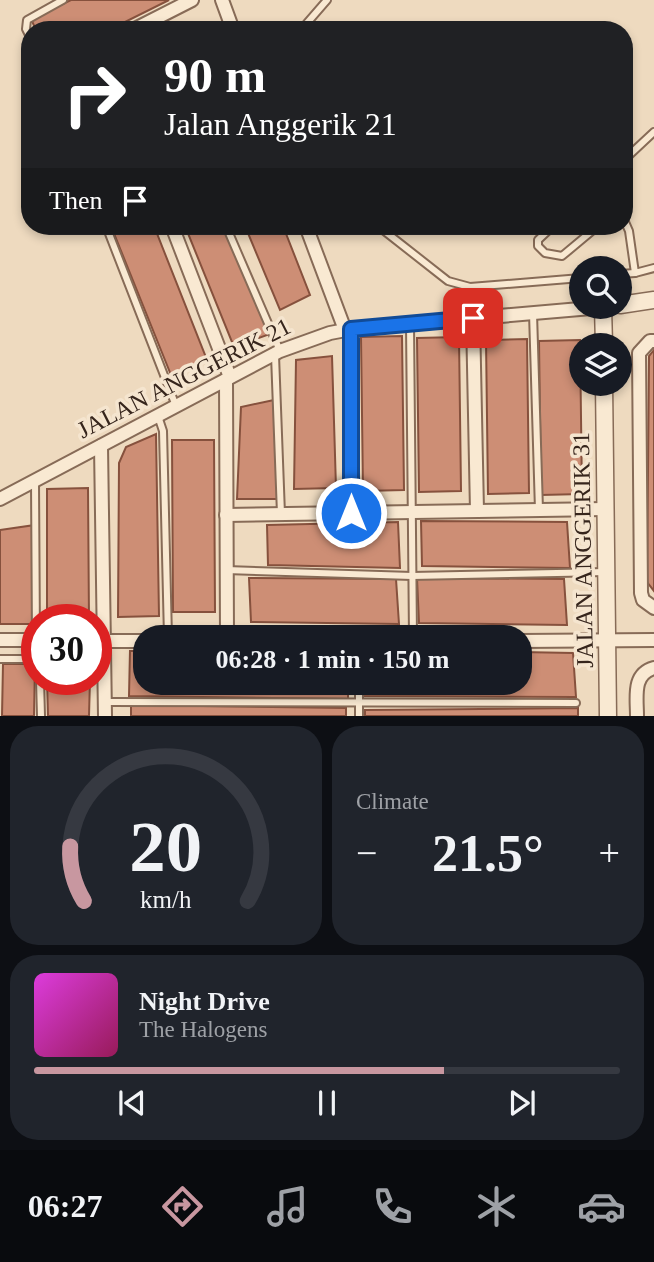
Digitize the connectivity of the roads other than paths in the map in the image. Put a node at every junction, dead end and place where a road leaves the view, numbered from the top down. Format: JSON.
{"nodes":[{"id":1,"x":63,"y":0,"type":"edge"},
{"id":2,"x":192,"y":0,"type":"edge"},
{"id":3,"x":222,"y":0,"type":"edge"},
{"id":4,"x":327,"y":0,"type":"edge"},
{"id":5,"x":27,"y":21,"type":"edge"},
{"id":6,"x":157,"y":21,"type":"edge"},
{"id":7,"x":230,"y":21,"type":"edge"},
{"id":8,"x":309,"y":21,"type":"edge"},
{"id":9,"x":654,"y":132,"type":"edge"},
{"id":10,"x":633,"y":152,"type":"edge"},
{"id":11,"x":112,"y":235,"type":"edge"},
{"id":12,"x":175,"y":235,"type":"edge"},
{"id":13,"x":230,"y":235,"type":"edge"},
{"id":14,"x":310,"y":235,"type":"edge"},
{"id":15,"x":389,"y":235,"type":"edge"},
{"id":16,"x":543,"y":235,"type":"edge"},
{"id":17,"x":587,"y":235,"type":"edge"},
{"id":18,"x":630,"y":235,"type":"edge"},
{"id":19,"x":654,"y":268,"type":"edge"},
{"id":20,"x":632,"y":273,"type":"edge"},
{"id":21,"x":635,"y":273,"type":"junction"},
{"id":22,"x":569,"y":279,"type":"edge"},
{"id":23,"x":654,"y":300,"type":"edge"},
{"id":24,"x":632,"y":303,"type":"edge"},
{"id":25,"x":569,"y":310,"type":"edge"},
{"id":26,"x":533,"y":313,"type":"junction"},
{"id":27,"x":473,"y":318,"type":"junction"},
{"id":28,"x":410,"y":324,"type":"junction"},
{"id":29,"x":348,"y":329,"type":"junction"},
{"id":30,"x":654,"y":341,"type":"edge"},
{"id":31,"x":277,"y":352,"type":"junction"},
{"id":32,"x":228,"y":378,"type":"junction"},
{"id":33,"x":604,"y":396,"type":"edge"},
{"id":34,"x":176,"y":406,"type":"junction"},
{"id":35,"x":158,"y":415,"type":"junction"},
{"id":36,"x":101,"y":446,"type":"junction"},
{"id":37,"x":35,"y":481,"type":"junction"},
{"id":38,"x":0,"y":499,"type":"edge"},
{"id":39,"x":606,"y":509,"type":"junction"},
{"id":40,"x":539,"y":510,"type":"junction"},
{"id":41,"x":477,"y":511,"type":"junction"},
{"id":42,"x":412,"y":512,"type":"junction"},
{"id":43,"x":351,"y":513,"type":"junction"},
{"id":44,"x":281,"y":514,"type":"junction"},
{"id":45,"x":226,"y":515,"type":"junction"},
{"id":46,"x":226,"y":570,"type":"junction"},
{"id":47,"x":606,"y":572,"type":"junction"},
{"id":48,"x":412,"y":576,"type":"junction"},
{"id":49,"x":36,"y":604,"type":"edge"},
{"id":50,"x":101,"y":604,"type":"edge"},
{"id":51,"x":649,"y":604,"type":"edge"},
{"id":52,"x":168,"y":625,"type":"edge"},
{"id":53,"x":227,"y":625,"type":"edge"},
{"id":54,"x":413,"y":625,"type":"edge"},
{"id":55,"x":0,"y":640,"type":"edge"},
{"id":56,"x":21,"y":640,"type":"edge"},
{"id":57,"x":654,"y":640,"type":"edge"},
{"id":58,"x":112,"y":641,"type":"edge"},
{"id":59,"x":133,"y":641,"type":"edge"},
{"id":60,"x":532,"y":641,"type":"edge"},
{"id":61,"x":607,"y":641,"type":"junction"},
{"id":62,"x":0,"y":659,"type":"edge"},
{"id":63,"x":21,"y":659,"type":"edge"},
{"id":64,"x":649,"y":670,"type":"edge"},
{"id":65,"x":40,"y":695,"type":"edge"},
{"id":66,"x":105,"y":695,"type":"edge"},
{"id":67,"x":359,"y":695,"type":"edge"},
{"id":68,"x":105,"y":702,"type":"junction"},
{"id":69,"x":359,"y":703,"type":"junction"},
{"id":70,"x":576,"y":703,"type":"dead end"},
{"id":71,"x":41,"y":716,"type":"edge"},
{"id":72,"x":105,"y":716,"type":"edge"},
{"id":73,"x":359,"y":716,"type":"edge"},
{"id":74,"x":608,"y":716,"type":"edge"},
{"id":75,"x":637,"y":716,"type":"edge"}],
"edges":[{"from":1,"to":5,"type":"lane"},
{"from":2,"to":6,"type":"street"},
{"from":3,"to":7,"type":"street"},
{"from":4,"to":8,"type":"lane"},
{"from":9,"to":10,"type":"lane"},
{"from":11,"to":34,"type":"lane"},
{"from":12,"to":32,"type":"street"},
{"from":13,"to":31,"type":"lane"},
{"from":14,"to":29,"type":"street"},
{"from":15,"to":22,"type":"lane"},
{"from":16,"to":17,"type":"lane"},
{"from":18,"to":21,"type":"lane"},
{"from":19,"to":21,"type":"lane"},
{"from":20,"to":21,"type":"lane"},
{"from":23,"to":24,"type":"street"},
{"from":25,"to":26,"type":"street","name":"JALAN ANGGERIK 21"},
{"from":26,"to":27,"type":"street","name":"JALAN ANGGERIK 21"},
{"from":26,"to":40,"type":"lane"},
{"from":27,"to":28,"type":"street","name":"JALAN ANGGERIK 21"},
{"from":27,"to":41,"type":"street"},
{"from":28,"to":29,"type":"street","name":"JALAN ANGGERIK 21"},
{"from":28,"to":42,"type":"lane"},
{"from":29,"to":31,"type":"street","name":"JALAN ANGGERIK 21"},
{"from":29,"to":43,"type":"street"},
{"from":30,"to":51,"type":"street"},
{"from":31,"to":32,"type":"street","name":"JALAN ANGGERIK 21"},
{"from":31,"to":44,"type":"lane"},
{"from":32,"to":34,"type":"street","name":"JALAN ANGGERIK 21"},
{"from":32,"to":45,"type":"street"},
{"from":33,"to":39,"type":"street","name":"JALAN ANGGERIK 31"},
{"from":34,"to":35,"type":"street","name":"JALAN ANGGERIK 21"},
{"from":35,"to":36,"type":"street","name":"JALAN ANGGERIK 21"},
{"from":35,"to":52,"type":"lane"},
{"from":36,"to":37,"type":"street","name":"JALAN ANGGERIK 21"},
{"from":36,"to":50,"type":"street"},
{"from":37,"to":38,"type":"street","name":"JALAN ANGGERIK 21"},
{"from":37,"to":49,"type":"lane"},
{"from":39,"to":40,"type":"street"},
{"from":39,"to":47,"type":"street","name":"JALAN ANGGERIK 31"},
{"from":40,"to":41,"type":"street"},
{"from":41,"to":42,"type":"street"},
{"from":42,"to":43,"type":"street"},
{"from":42,"to":48,"type":"lane"},
{"from":43,"to":44,"type":"street"},
{"from":44,"to":45,"type":"street"},
{"from":45,"to":46,"type":"street"},
{"from":46,"to":48,"type":"lane"},
{"from":46,"to":53,"type":"street"},
{"from":47,"to":48,"type":"lane"},
{"from":47,"to":61,"type":"street","name":"JALAN ANGGERIK 31"},
{"from":48,"to":54,"type":"lane"},
{"from":55,"to":56,"type":"street"},
{"from":57,"to":61,"type":"street"},
{"from":58,"to":59,"type":"street"},
{"from":60,"to":61,"type":"street"},
{"from":61,"to":74,"type":"street","name":"JALAN ANGGERIK 31"},
{"from":62,"to":63,"type":"lane"},
{"from":64,"to":75,"type":"street"},
{"from":65,"to":71,"type":"lane"},
{"from":66,"to":68,"type":"street"},
{"from":67,"to":69,"type":"lane"},
{"from":68,"to":69,"type":"lane"},
{"from":68,"to":72,"type":"street"},
{"from":69,"to":70,"type":"lane"},
{"from":69,"to":73,"type":"lane"}]}
